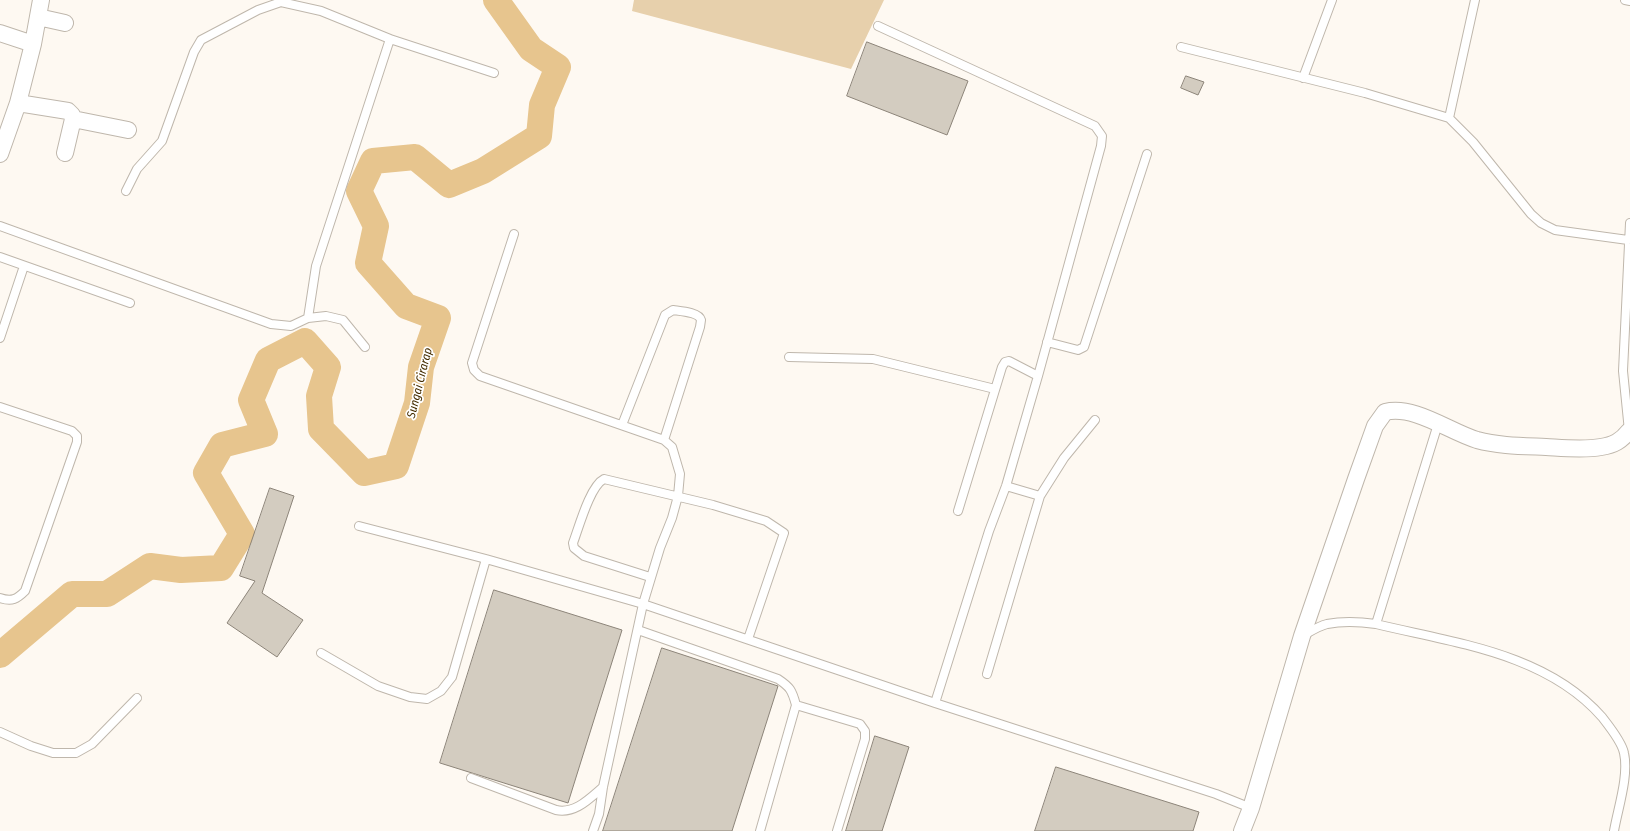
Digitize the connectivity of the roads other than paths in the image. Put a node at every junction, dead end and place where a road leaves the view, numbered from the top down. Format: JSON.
{"nodes":[{"id":1,"x":40,"y":0,"type":"edge"},
{"id":2,"x":1332,"y":0,"type":"edge"},
{"id":3,"x":1475,"y":0,"type":"edge"},
{"id":4,"x":1624,"y":0,"type":"edge"},
{"id":5,"x":1630,"y":1,"type":"edge"},
{"id":6,"x":38,"y":17,"type":"junction"},
{"id":7,"x":65,"y":23,"type":"dead end"},
{"id":8,"x":878,"y":26,"type":"dead end"},
{"id":9,"x":0,"y":33,"type":"edge"},
{"id":10,"x":390,"y":39,"type":"junction"},
{"id":11,"x":33,"y":44,"type":"junction"},
{"id":12,"x":1181,"y":47,"type":"dead end"},
{"id":13,"x":494,"y":73,"type":"dead end"},
{"id":14,"x":1303,"y":78,"type":"junction"},
{"id":15,"x":18,"y":103,"type":"junction"},
{"id":16,"x":1449,"y":118,"type":"junction"},
{"id":17,"x":73,"y":119,"type":"junction"},
{"id":18,"x":128,"y":130,"type":"dead end"},
{"id":19,"x":0,"y":154,"type":"edge"},
{"id":20,"x":65,"y":154,"type":"dead end"},
{"id":21,"x":1147,"y":154,"type":"dead end"},
{"id":22,"x":126,"y":191,"type":"dead end"},
{"id":23,"x":1630,"y":223,"type":"edge"},
{"id":24,"x":0,"y":226,"type":"edge"},
{"id":25,"x":514,"y":234,"type":"dead end"},
{"id":26,"x":1628,"y":240,"type":"junction"},
{"id":27,"x":0,"y":257,"type":"edge"},
{"id":28,"x":24,"y":266,"type":"junction"},
{"id":29,"x":1628,"y":277,"type":"edge"},
{"id":30,"x":130,"y":303,"type":"dead end"},
{"id":31,"x":308,"y":318,"type":"junction"},
{"id":32,"x":0,"y":338,"type":"edge"},
{"id":33,"x":1047,"y":342,"type":"junction"},
{"id":34,"x":365,"y":347,"type":"dead end"},
{"id":35,"x":788,"y":357,"type":"dead end"},
{"id":36,"x":1038,"y":376,"type":"junction"},
{"id":37,"x":995,"y":389,"type":"junction"},
{"id":38,"x":0,"y":407,"type":"edge"},
{"id":39,"x":1095,"y":420,"type":"dead end"},
{"id":40,"x":1438,"y":424,"type":"junction"},
{"id":41,"x":622,"y":425,"type":"junction"},
{"id":42,"x":1629,"y":431,"type":"edge"},
{"id":43,"x":664,"y":440,"type":"junction"},
{"id":44,"x":1006,"y":486,"type":"junction"},
{"id":45,"x":678,"y":496,"type":"junction"},
{"id":46,"x":1040,"y":496,"type":"junction"},
{"id":47,"x":958,"y":511,"type":"dead end"},
{"id":48,"x":359,"y":526,"type":"dead end"},
{"id":49,"x":486,"y":559,"type":"junction"},
{"id":50,"x":650,"y":577,"type":"junction"},
{"id":51,"x":0,"y":598,"type":"edge"},
{"id":52,"x":643,"y":604,"type":"junction"},
{"id":53,"x":1376,"y":624,"type":"junction"},
{"id":54,"x":638,"y":630,"type":"junction"},
{"id":55,"x":1302,"y":636,"type":"junction"},
{"id":56,"x":748,"y":639,"type":"junction"},
{"id":57,"x":321,"y":653,"type":"dead end"},
{"id":58,"x":987,"y":674,"type":"dead end"},
{"id":59,"x":137,"y":698,"type":"dead end"},
{"id":60,"x":935,"y":703,"type":"junction"},
{"id":61,"x":796,"y":705,"type":"junction"},
{"id":62,"x":0,"y":732,"type":"edge"},
{"id":63,"x":471,"y":778,"type":"dead end"},
{"id":64,"x":603,"y":787,"type":"junction"},
{"id":65,"x":1251,"y":808,"type":"junction"},
{"id":66,"x":593,"y":831,"type":"edge"},
{"id":67,"x":760,"y":831,"type":"edge"},
{"id":68,"x":837,"y":831,"type":"edge"},
{"id":69,"x":1242,"y":831,"type":"edge"},
{"id":70,"x":1614,"y":831,"type":"edge"}],
"edges":[{"from":1,"to":6,"type":"street"},
{"from":2,"to":14,"type":"lane"},
{"from":3,"to":16,"type":"lane"},
{"from":4,"to":5,"type":"lane"},
{"from":6,"to":7,"type":"street"},
{"from":6,"to":11,"type":"street"},
{"from":8,"to":33,"type":"lane"},
{"from":9,"to":11,"type":"street"},
{"from":10,"to":13,"type":"lane"},
{"from":10,"to":22,"type":"lane"},
{"from":10,"to":31,"type":"lane"},
{"from":11,"to":15,"type":"street"},
{"from":12,"to":14,"type":"lane"},
{"from":14,"to":16,"type":"lane"},
{"from":15,"to":17,"type":"street"},
{"from":15,"to":19,"type":"street"},
{"from":16,"to":26,"type":"lane"},
{"from":17,"to":18,"type":"street"},
{"from":17,"to":20,"type":"street"},
{"from":21,"to":33,"type":"lane"},
{"from":23,"to":26,"type":"lane"},
{"from":24,"to":31,"type":"lane"},
{"from":25,"to":41,"type":"lane"},
{"from":26,"to":29,"type":"lane"},
{"from":27,"to":28,"type":"lane"},
{"from":28,"to":30,"type":"lane"},
{"from":28,"to":32,"type":"lane"},
{"from":29,"to":42,"type":"lane"},
{"from":31,"to":34,"type":"lane"},
{"from":33,"to":36,"type":"lane"},
{"from":35,"to":37,"type":"lane"},
{"from":36,"to":37,"type":"lane"},
{"from":36,"to":44,"type":"lane"},
{"from":37,"to":47,"type":"lane"},
{"from":38,"to":51,"type":"lane"},
{"from":39,"to":46,"type":"lane"},
{"from":40,"to":42,"type":"street"},
{"from":40,"to":53,"type":"lane"},
{"from":40,"to":55,"type":"street"},
{"from":41,"to":43,"type":"lane"},
{"from":41,"to":43,"type":"lane"},
{"from":43,"to":45,"type":"lane"},
{"from":44,"to":46,"type":"lane"},
{"from":44,"to":60,"type":"lane"},
{"from":45,"to":50,"type":"lane"},
{"from":45,"to":50,"type":"lane"},
{"from":45,"to":56,"type":"lane"},
{"from":46,"to":58,"type":"lane"},
{"from":48,"to":49,"type":"lane"},
{"from":49,"to":52,"type":"lane"},
{"from":49,"to":57,"type":"lane"},
{"from":50,"to":52,"type":"lane"},
{"from":52,"to":54,"type":"lane"},
{"from":52,"to":56,"type":"lane"},
{"from":53,"to":55,"type":"lane"},
{"from":53,"to":70,"type":"lane"},
{"from":54,"to":61,"type":"lane"},
{"from":54,"to":64,"type":"lane"},
{"from":55,"to":65,"type":"street"},
{"from":56,"to":60,"type":"lane"},
{"from":59,"to":62,"type":"lane"},
{"from":60,"to":65,"type":"lane"},
{"from":61,"to":67,"type":"lane"},
{"from":61,"to":68,"type":"lane"},
{"from":63,"to":64,"type":"lane"},
{"from":64,"to":66,"type":"lane"},
{"from":65,"to":69,"type":"street"}]}
